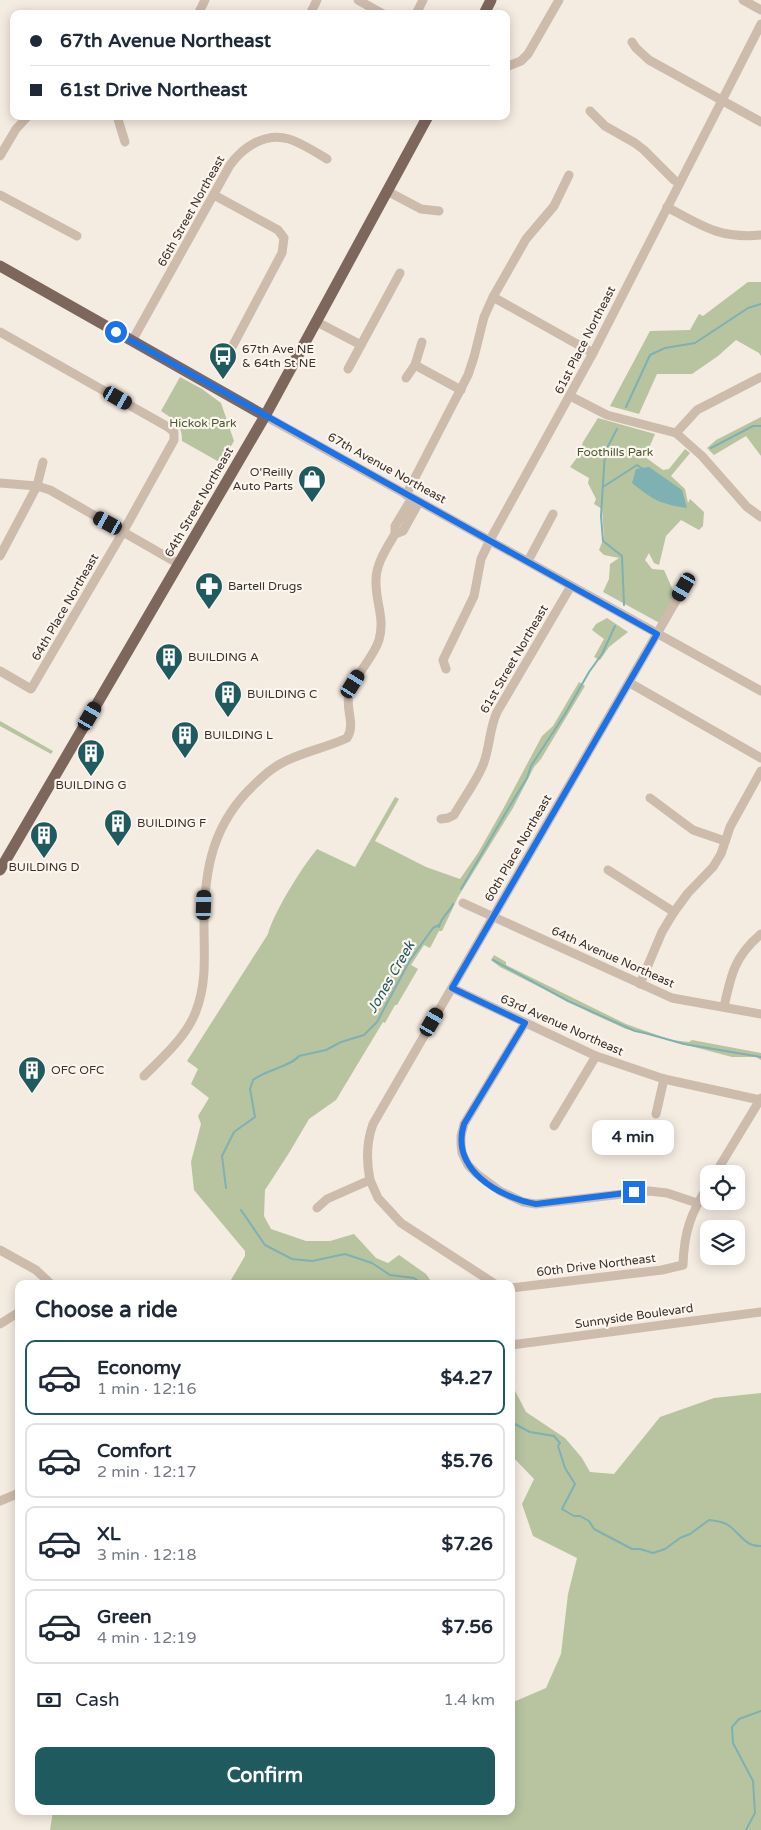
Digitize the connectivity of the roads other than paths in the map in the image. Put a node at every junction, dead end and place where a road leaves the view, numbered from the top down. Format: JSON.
{"nodes":[{"id":1,"x":358,"y":0,"type":"edge"},
{"id":2,"x":559,"y":0,"type":"edge"},
{"id":3,"x":743,"y":0,"type":"edge"},
{"id":4,"x":376,"y":10,"type":"edge"},
{"id":5,"x":761,"y":10,"type":"edge"},
{"id":6,"x":761,"y":24,"type":"edge"},
{"id":7,"x":632,"y":42,"type":"dead end"},
{"id":8,"x":510,"y":66,"type":"edge"},
{"id":9,"x":722,"y":101,"type":"junction"},
{"id":10,"x":590,"y":111,"type":"dead end"},
{"id":11,"x":24,"y":120,"type":"edge"},
{"id":12,"x":118,"y":120,"type":"edge"},
{"id":13,"x":426,"y":120,"type":"edge"},
{"id":14,"x":761,"y":122,"type":"edge"},
{"id":15,"x":125,"y":142,"type":"dead end"},
{"id":16,"x":0,"y":156,"type":"edge"},
{"id":17,"x":327,"y":159,"type":"dead end"},
{"id":18,"x":569,"y":174,"type":"dead end"},
{"id":19,"x":679,"y":183,"type":"junction"},
{"id":20,"x":387,"y":191,"type":"junction"},
{"id":21,"x":0,"y":195,"type":"edge"},
{"id":22,"x":214,"y":195,"type":"junction"},
{"id":23,"x":667,"y":207,"type":"junction"},
{"id":24,"x":440,"y":211,"type":"dead end"},
{"id":25,"x":761,"y":235,"type":"edge"},
{"id":26,"x":77,"y":236,"type":"dead end"},
{"id":27,"x":0,"y":266,"type":"edge"},
{"id":28,"x":400,"y":273,"type":"dead end"},
{"id":29,"x":493,"y":297,"type":"junction"},
{"id":30,"x":317,"y":322,"type":"junction"},
{"id":31,"x":0,"y":332,"type":"edge"},
{"id":32,"x":132,"y":341,"type":"junction"},
{"id":33,"x":422,"y":342,"type":"dead end"},
{"id":34,"x":361,"y":345,"type":"junction"},
{"id":35,"x":593,"y":353,"type":"junction"},
{"id":36,"x":415,"y":365,"type":"junction"},
{"id":37,"x":222,"y":366,"type":"dead end"},
{"id":38,"x":348,"y":369,"type":"dead end"},
{"id":39,"x":761,"y":377,"type":"edge"},
{"id":40,"x":406,"y":378,"type":"dead end"},
{"id":41,"x":461,"y":390,"type":"junction"},
{"id":42,"x":570,"y":396,"type":"junction"},
{"id":43,"x":265,"y":416,"type":"junction"},
{"id":44,"x":676,"y":433,"type":"junction"},
{"id":45,"x":43,"y":462,"type":"dead end"},
{"id":46,"x":0,"y":484,"type":"edge"},
{"id":47,"x":37,"y":486,"type":"junction"},
{"id":48,"x":412,"y":498,"type":"junction"},
{"id":49,"x":553,"y":514,"type":"dead end"},
{"id":50,"x":761,"y":517,"type":"edge"},
{"id":51,"x":123,"y":532,"type":"junction"},
{"id":52,"x":490,"y":540,"type":"junction"},
{"id":53,"x":0,"y":556,"type":"edge"},
{"id":54,"x":528,"y":562,"type":"junction"},
{"id":55,"x":179,"y":564,"type":"junction"},
{"id":56,"x":571,"y":586,"type":"junction"},
{"id":57,"x":684,"y":587,"type":"dead end"},
{"id":58,"x":657,"y":634,"type":"junction"},
{"id":59,"x":446,"y":669,"type":"dead end"},
{"id":60,"x":0,"y":671,"type":"edge"},
{"id":61,"x":630,"y":683,"type":"junction"},
{"id":62,"x":761,"y":691,"type":"edge"},
{"id":63,"x":761,"y":758,"type":"edge"},
{"id":64,"x":761,"y":771,"type":"edge"},
{"id":65,"x":650,"y":798,"type":"dead end"},
{"id":66,"x":441,"y":819,"type":"dead end"},
{"id":67,"x":725,"y":841,"type":"junction"},
{"id":68,"x":0,"y":870,"type":"edge"},
{"id":69,"x":608,"y":870,"type":"dead end"},
{"id":70,"x":463,"y":903,"type":"dead end"},
{"id":71,"x":674,"y":912,"type":"junction"},
{"id":72,"x":492,"y":917,"type":"junction"},
{"id":73,"x":761,"y":934,"type":"edge"},
{"id":74,"x":640,"y":984,"type":"junction"},
{"id":75,"x":452,"y":988,"type":"junction"},
{"id":76,"x":724,"y":1007,"type":"junction"},
{"id":77,"x":761,"y":1014,"type":"edge"},
{"id":78,"x":525,"y":1023,"type":"junction"},
{"id":79,"x":596,"y":1056,"type":"junction"},
{"id":80,"x":144,"y":1076,"type":"dead end"},
{"id":81,"x":664,"y":1080,"type":"junction"},
{"id":82,"x":760,"y":1099,"type":"edge"},
{"id":83,"x":656,"y":1114,"type":"dead end"},
{"id":84,"x":554,"y":1126,"type":"dead end"},
{"id":85,"x":720,"y":1165,"type":"edge"},
{"id":86,"x":370,"y":1180,"type":"junction"},
{"id":87,"x":700,"y":1198,"type":"edge"},
{"id":88,"x":697,"y":1203,"type":"junction"},
{"id":89,"x":317,"y":1208,"type":"dead end"},
{"id":90,"x":0,"y":1250,"type":"edge"},
{"id":91,"x":47,"y":1280,"type":"edge"},
{"id":92,"x":488,"y":1280,"type":"edge"},
{"id":93,"x":515,"y":1288,"type":"edge"},
{"id":94,"x":761,"y":1312,"type":"edge"},
{"id":95,"x":15,"y":1315,"type":"edge"},
{"id":96,"x":0,"y":1324,"type":"edge"},
{"id":97,"x":515,"y":1344,"type":"edge"},
{"id":98,"x":15,"y":1495,"type":"edge"},
{"id":99,"x":0,"y":1502,"type":"edge"}],
"edges":[{"from":1,"to":4,"type":"street"},
{"from":2,"to":8,"type":"street"},
{"from":3,"to":5,"type":"street"},
{"from":6,"to":9,"type":"street","name":"61st Place Northeast"},
{"from":7,"to":9,"type":"street"},
{"from":9,"to":14,"type":"street"},
{"from":9,"to":19,"type":"street","name":"61st Place Northeast"},
{"from":10,"to":19,"type":"street"},
{"from":11,"to":16,"type":"street"},
{"from":12,"to":15,"type":"street"},
{"from":13,"to":20,"type":"main road","name":"64th Street Northeast"},
{"from":17,"to":22,"type":"street","name":"66th Street Northeast"},
{"from":18,"to":29,"type":"street"},
{"from":19,"to":23,"type":"street","name":"61st Place Northeast"},
{"from":20,"to":24,"type":"street"},
{"from":20,"to":30,"type":"main road","name":"64th Street Northeast"},
{"from":21,"to":26,"type":"street"},
{"from":22,"to":32,"type":"street","name":"66th Street Northeast"},
{"from":22,"to":37,"type":"street"},
{"from":23,"to":25,"type":"street"},
{"from":23,"to":35,"type":"street","name":"61st Place Northeast"},
{"from":27,"to":32,"type":"main road","name":"67th Avenue Northeast"},
{"from":28,"to":34,"type":"street"},
{"from":29,"to":35,"type":"street"},
{"from":29,"to":41,"type":"street"},
{"from":30,"to":34,"type":"street"},
{"from":30,"to":43,"type":"main road","name":"64th Street Northeast"},
{"from":31,"to":51,"type":"street","name":"64th Place Northeast"},
{"from":32,"to":43,"type":"main road","name":"67th Avenue Northeast"},
{"from":33,"to":36,"type":"street"},
{"from":34,"to":38,"type":"street"},
{"from":35,"to":42,"type":"street","name":"61st Place Northeast"},
{"from":36,"to":40,"type":"street"},
{"from":36,"to":41,"type":"street"},
{"from":39,"to":44,"type":"street"},
{"from":41,"to":48,"type":"street"},
{"from":42,"to":44,"type":"street"},
{"from":42,"to":52,"type":"street","name":"61st Place Northeast"},
{"from":43,"to":48,"type":"street","name":"67th Avenue Northeast"},
{"from":43,"to":55,"type":"main road","name":"64th Street Northeast"},
{"from":44,"to":50,"type":"street"},
{"from":45,"to":47,"type":"street"},
{"from":46,"to":47,"type":"street"},
{"from":47,"to":51,"type":"street"},
{"from":47,"to":53,"type":"street"},
{"from":48,"to":52,"type":"street","name":"67th Avenue Northeast"},
{"from":48,"to":80,"type":"street"},
{"from":49,"to":54,"type":"street"},
{"from":51,"to":55,"type":"street"},
{"from":51,"to":60,"type":"street","name":"64th Place Northeast"},
{"from":52,"to":54,"type":"street","name":"67th Avenue Northeast"},
{"from":52,"to":59,"type":"street","name":"61st Place Northeast"},
{"from":54,"to":56,"type":"street","name":"67th Avenue Northeast"},
{"from":55,"to":68,"type":"main road","name":"64th Street Northeast"},
{"from":56,"to":58,"type":"street","name":"67th Avenue Northeast"},
{"from":56,"to":66,"type":"street","name":"61st Street Northeast"},
{"from":57,"to":58,"type":"street","name":"60th Place Northeast"},
{"from":58,"to":61,"type":"street","name":"60th Place Northeast"},
{"from":58,"to":62,"type":"street","name":"67th Avenue Northeast"},
{"from":61,"to":63,"type":"street"},
{"from":61,"to":72,"type":"street","name":"60th Place Northeast"},
{"from":64,"to":67,"type":"street"},
{"from":65,"to":67,"type":"street"},
{"from":67,"to":71,"type":"street"},
{"from":69,"to":71,"type":"street"},
{"from":70,"to":72,"type":"street","name":"64th Avenue Northeast"},
{"from":71,"to":74,"type":"street"},
{"from":72,"to":74,"type":"street","name":"64th Avenue Northeast"},
{"from":72,"to":75,"type":"street","name":"60th Place Northeast"},
{"from":73,"to":76,"type":"street"},
{"from":74,"to":76,"type":"street","name":"64th Avenue Northeast"},
{"from":75,"to":78,"type":"street","name":"63rd Avenue Northeast"},
{"from":75,"to":86,"type":"street","name":"60th Place Northeast"},
{"from":76,"to":77,"type":"street","name":"64th Avenue Northeast"},
{"from":78,"to":79,"type":"street","name":"63rd Avenue Northeast"},
{"from":78,"to":88,"type":"street"},
{"from":79,"to":81,"type":"street","name":"63rd Avenue Northeast"},
{"from":79,"to":84,"type":"street"},
{"from":81,"to":82,"type":"street","name":"63rd Avenue Northeast"},
{"from":81,"to":83,"type":"street"},
{"from":82,"to":85,"type":"street"},
{"from":86,"to":89,"type":"street"},
{"from":86,"to":92,"type":"street"},
{"from":87,"to":88,"type":"street"},
{"from":88,"to":93,"type":"street","name":"60th Drive Northeast"},
{"from":90,"to":91,"type":"street"},
{"from":94,"to":97,"type":"street","name":"Sunnyside Boulevard"},
{"from":95,"to":96,"type":"street"},
{"from":98,"to":99,"type":"street"}]}
